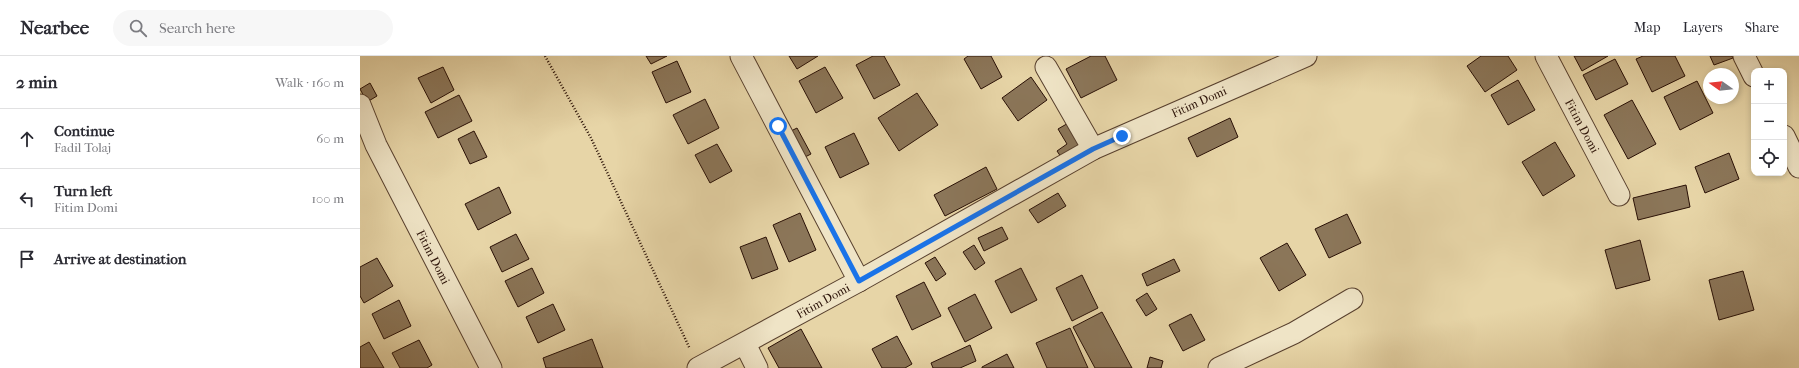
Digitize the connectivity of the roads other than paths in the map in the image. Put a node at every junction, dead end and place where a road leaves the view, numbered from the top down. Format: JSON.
{"nodes":[{"id":1,"x":741,"y":56,"type":"edge"},
{"id":2,"x":1306,"y":56,"type":"edge"},
{"id":3,"x":1546,"y":56,"type":"edge"},
{"id":4,"x":1744,"y":56,"type":"edge"},
{"id":5,"x":1046,"y":67,"type":"dead end"},
{"id":6,"x":1751,"y":70,"type":"edge"},
{"id":7,"x":360,"y":105,"type":"edge"},
{"id":8,"x":1786,"y":140,"type":"edge"},
{"id":9,"x":1093,"y":149,"type":"junction"},
{"id":10,"x":1799,"y":167,"type":"edge"},
{"id":11,"x":1619,"y":196,"type":"dead end"},
{"id":12,"x":859,"y":281,"type":"junction"},
{"id":13,"x":1352,"y":299,"type":"dead end"},
{"id":14,"x":745,"y":344,"type":"junction"},
{"id":15,"x":491,"y":368,"type":"edge"},
{"id":16,"x":699,"y":368,"type":"edge"},
{"id":17,"x":757,"y":368,"type":"edge"},
{"id":18,"x":1219,"y":368,"type":"edge"}],
"edges":[{"from":1,"to":12,"type":"street"},
{"from":2,"to":9,"type":"street","name":"Fitim Domi"},
{"from":3,"to":11,"type":"street","name":"Fitim Domi"},
{"from":4,"to":6,"type":"street"},
{"from":5,"to":9,"type":"street"},
{"from":7,"to":15,"type":"street","name":"Fitim Domi"},
{"from":8,"to":10,"type":"street"},
{"from":9,"to":12,"type":"street","name":"Fitim Domi"},
{"from":12,"to":14,"type":"street","name":"Fitim Domi"},
{"from":13,"to":18,"type":"street"},
{"from":14,"to":16,"type":"street","name":"Fitim Domi"},
{"from":14,"to":17,"type":"street"}]}
